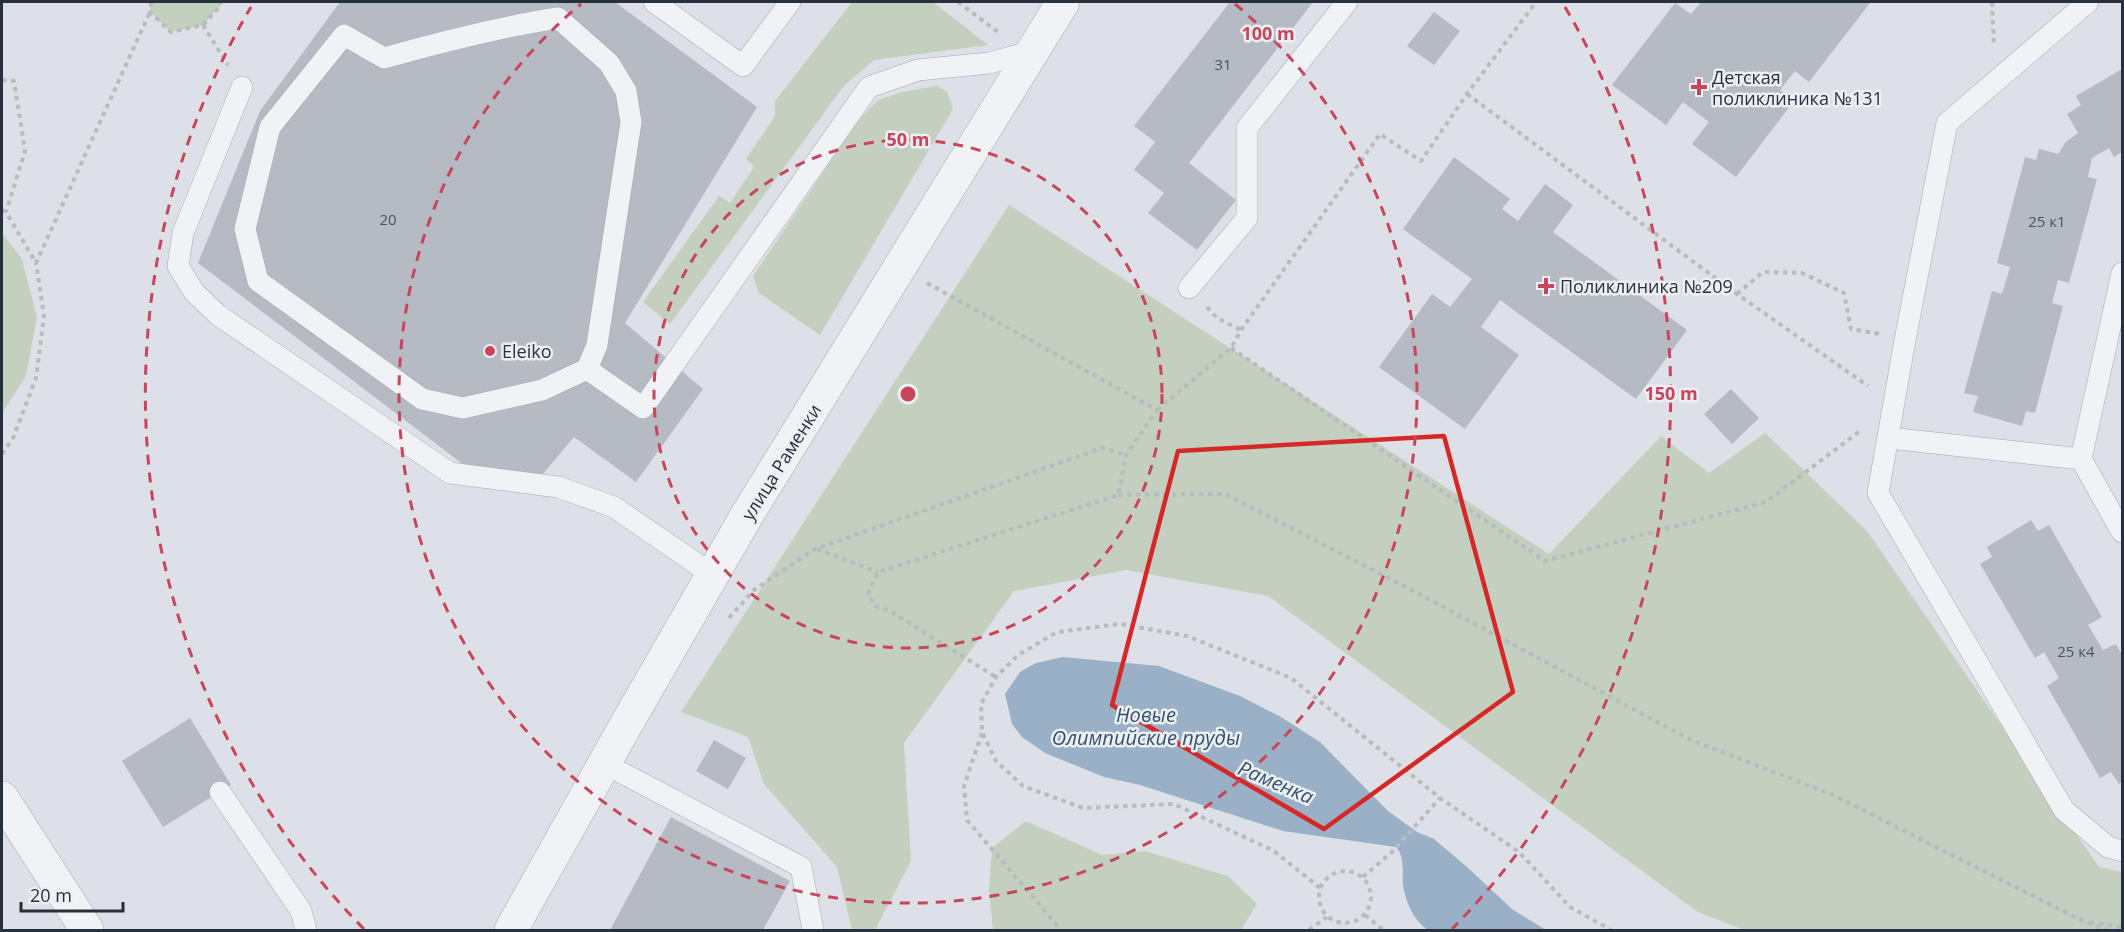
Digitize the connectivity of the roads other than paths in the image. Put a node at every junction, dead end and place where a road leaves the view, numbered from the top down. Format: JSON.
{"nodes":[{"id":1,"x":654,"y":2,"type":"edge"},
{"id":2,"x":790,"y":2,"type":"edge"},
{"id":3,"x":1063,"y":2,"type":"edge"},
{"id":4,"x":1347,"y":2,"type":"edge"},
{"id":5,"x":2088,"y":2,"type":"edge"},
{"id":6,"x":561,"y":10,"type":"edge"},
{"id":7,"x":1017,"y":44,"type":"junction"},
{"id":8,"x":242,"y":87,"type":"road end"},
{"id":9,"x":2122,"y":273,"type":"edge"},
{"id":10,"x":1189,"y":288,"type":"dead end"},
{"id":11,"x":587,"y":369,"type":"junction"},
{"id":12,"x":1889,"y":438,"type":"junction"},
{"id":13,"x":2081,"y":459,"type":"junction"},
{"id":14,"x":2122,"y":532,"type":"edge"},
{"id":15,"x":712,"y":575,"type":"junction"},
{"id":16,"x":605,"y":764,"type":"junction"},
{"id":17,"x":220,"y":792,"type":"dead end"},
{"id":18,"x":2,"y":798,"type":"edge"},
{"id":19,"x":2122,"y":851,"type":"edge"},
{"id":20,"x":87,"y":930,"type":"edge"},
{"id":21,"x":306,"y":930,"type":"edge"},
{"id":22,"x":511,"y":930,"type":"edge"},
{"id":23,"x":813,"y":930,"type":"edge"}],
"edges":[{"from":1,"to":2,"type":"lane"},
{"from":3,"to":7,"type":"street","name":"улица Раменки"},
{"from":4,"to":10,"type":"lane"},
{"from":5,"to":12,"type":"lane"},
{"from":6,"to":11,"type":"lane"},
{"from":6,"to":11,"type":"lane"},
{"from":7,"to":11,"type":"lane"},
{"from":7,"to":15,"type":"street","name":"улица Раменки"},
{"from":8,"to":15,"type":"lane"},
{"from":9,"to":13,"type":"lane"},
{"from":12,"to":13,"type":"lane"},
{"from":12,"to":19,"type":"lane"},
{"from":13,"to":14,"type":"lane"},
{"from":15,"to":16,"type":"street","name":"улица Раменки"},
{"from":16,"to":22,"type":"street","name":"улица Раменки"},
{"from":16,"to":23,"type":"lane"},
{"from":17,"to":21,"type":"lane"},
{"from":18,"to":20,"type":"street"}]}
